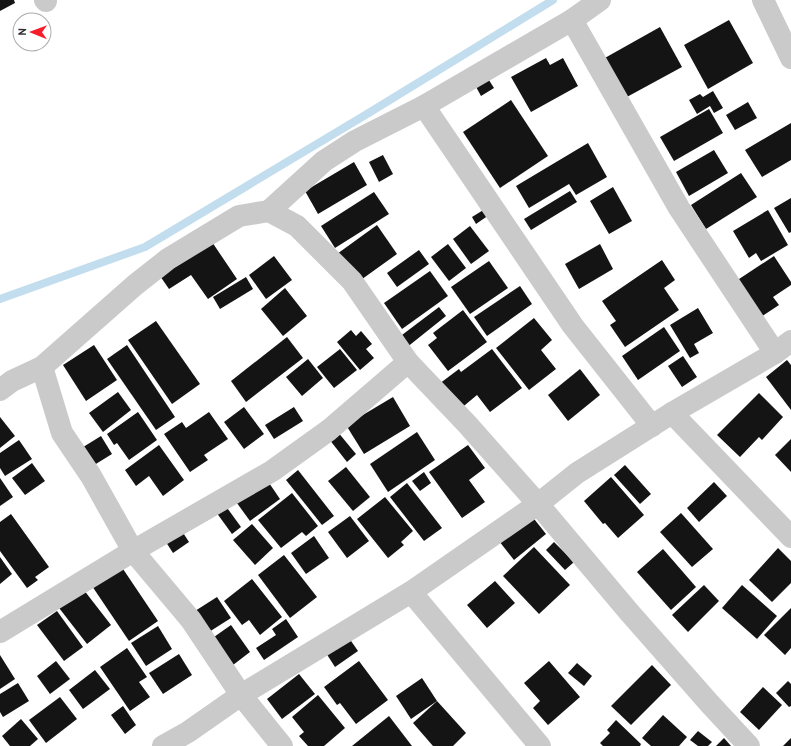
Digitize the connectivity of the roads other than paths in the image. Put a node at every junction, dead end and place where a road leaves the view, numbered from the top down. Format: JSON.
{"nodes":[{"id":1,"x":600,"y":0,"type":"edge"},
{"id":2,"x":763,"y":0,"type":"edge"},
{"id":3,"x":572,"y":20,"type":"junction"},
{"id":4,"x":791,"y":58,"type":"edge"},
{"id":5,"x":424,"y":106,"type":"junction"},
{"id":6,"x":269,"y":211,"type":"junction"},
{"id":7,"x":783,"y":347,"type":"edge"},
{"id":8,"x":408,"y":362,"type":"junction"},
{"id":9,"x":42,"y":367,"type":"junction"},
{"id":10,"x":0,"y":390,"type":"edge"},
{"id":11,"x":672,"y":413,"type":"junction"},
{"id":12,"x":652,"y":426,"type":"junction"},
{"id":13,"x":538,"y":504,"type":"junction"},
{"id":14,"x":791,"y":537,"type":"edge"},
{"id":15,"x":133,"y":551,"type":"junction"},
{"id":16,"x":411,"y":592,"type":"junction"},
{"id":17,"x":0,"y":632,"type":"edge"},
{"id":18,"x":241,"y":695,"type":"junction"},
{"id":19,"x":163,"y":746,"type":"edge"},
{"id":20,"x":282,"y":746,"type":"edge"},
{"id":21,"x":540,"y":746,"type":"edge"},
{"id":22,"x":749,"y":746,"type":"edge"}],
"edges":[{"from":1,"to":3,"type":"street"},
{"from":2,"to":4,"type":"street"},
{"from":3,"to":5,"type":"street"},
{"from":3,"to":7,"type":"street"},
{"from":5,"to":6,"type":"street"},
{"from":5,"to":12,"type":"street"},
{"from":6,"to":8,"type":"street"},
{"from":6,"to":9,"type":"street"},
{"from":7,"to":11,"type":"street"},
{"from":8,"to":13,"type":"street"},
{"from":8,"to":15,"type":"street"},
{"from":9,"to":10,"type":"street"},
{"from":9,"to":15,"type":"street"},
{"from":11,"to":12,"type":"street"},
{"from":11,"to":14,"type":"street"},
{"from":12,"to":13,"type":"street"},
{"from":13,"to":16,"type":"street"},
{"from":13,"to":22,"type":"street"},
{"from":15,"to":17,"type":"street"},
{"from":15,"to":18,"type":"street"},
{"from":16,"to":18,"type":"street"},
{"from":16,"to":21,"type":"street"},
{"from":18,"to":19,"type":"street"},
{"from":18,"to":20,"type":"street"}]}
